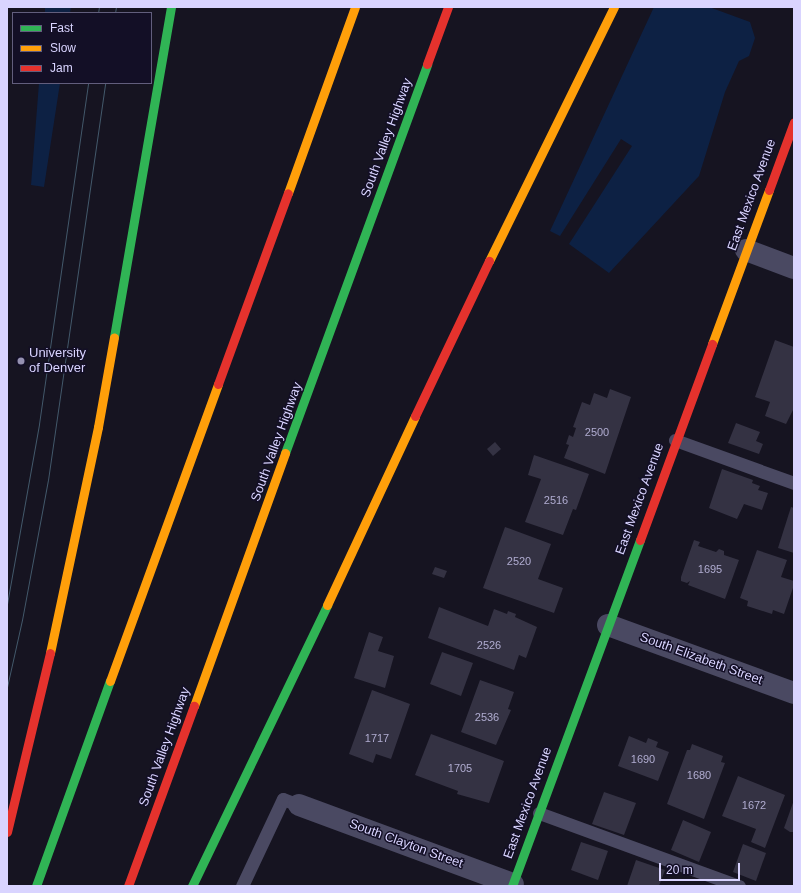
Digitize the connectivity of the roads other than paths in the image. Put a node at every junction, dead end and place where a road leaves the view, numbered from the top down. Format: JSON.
{"nodes":[{"id":1,"x":171,"y":7,"type":"edge"},
{"id":2,"x":355,"y":7,"type":"edge"},
{"id":3,"x":448,"y":7,"type":"edge"},
{"id":4,"x":614,"y":7,"type":"edge"},
{"id":5,"x":794,"y":122,"type":"edge"},
{"id":6,"x":746,"y":250,"type":"junction"},
{"id":7,"x":794,"y":268,"type":"edge"},
{"id":8,"x":675,"y":440,"type":"junction"},
{"id":9,"x":794,"y":483,"type":"edge"},
{"id":10,"x":608,"y":625,"type":"junction"},
{"id":11,"x":794,"y":693,"type":"edge"},
{"id":12,"x":299,"y":805,"type":"joint"},
{"id":13,"x":539,"y":813,"type":"junction"},
{"id":14,"x":7,"y":832,"type":"edge"},
{"id":15,"x":512,"y":885,"type":"edge"},
{"id":16,"x":36,"y":886,"type":"edge"},
{"id":17,"x":128,"y":886,"type":"edge"},
{"id":18,"x":192,"y":886,"type":"edge"},
{"id":19,"x":242,"y":886,"type":"edge"},
{"id":20,"x":739,"y":886,"type":"edge"}],
"edges":[{"from":1,"to":14,"type":"main road"},
{"from":2,"to":16,"type":"main road"},
{"from":3,"to":17,"type":"main road","name":"South Valley Highway"},
{"from":4,"to":18,"type":"main road"},
{"from":5,"to":6,"type":"main road","name":"East Mexico Avenue"},
{"from":6,"to":7,"type":"street"},
{"from":6,"to":8,"type":"main road","name":"East Mexico Avenue"},
{"from":8,"to":9,"type":"lane"},
{"from":8,"to":10,"type":"main road","name":"East Mexico Avenue"},
{"from":10,"to":11,"type":"street","name":"South Elizabeth Street"},
{"from":10,"to":13,"type":"main road","name":"East Mexico Avenue"},
{"from":12,"to":15,"type":"street","name":"South Clayton Street"},
{"from":12,"to":19,"type":"lane"},
{"from":13,"to":15,"type":"main road","name":"East Mexico Avenue"},
{"from":13,"to":20,"type":"lane"}]}
